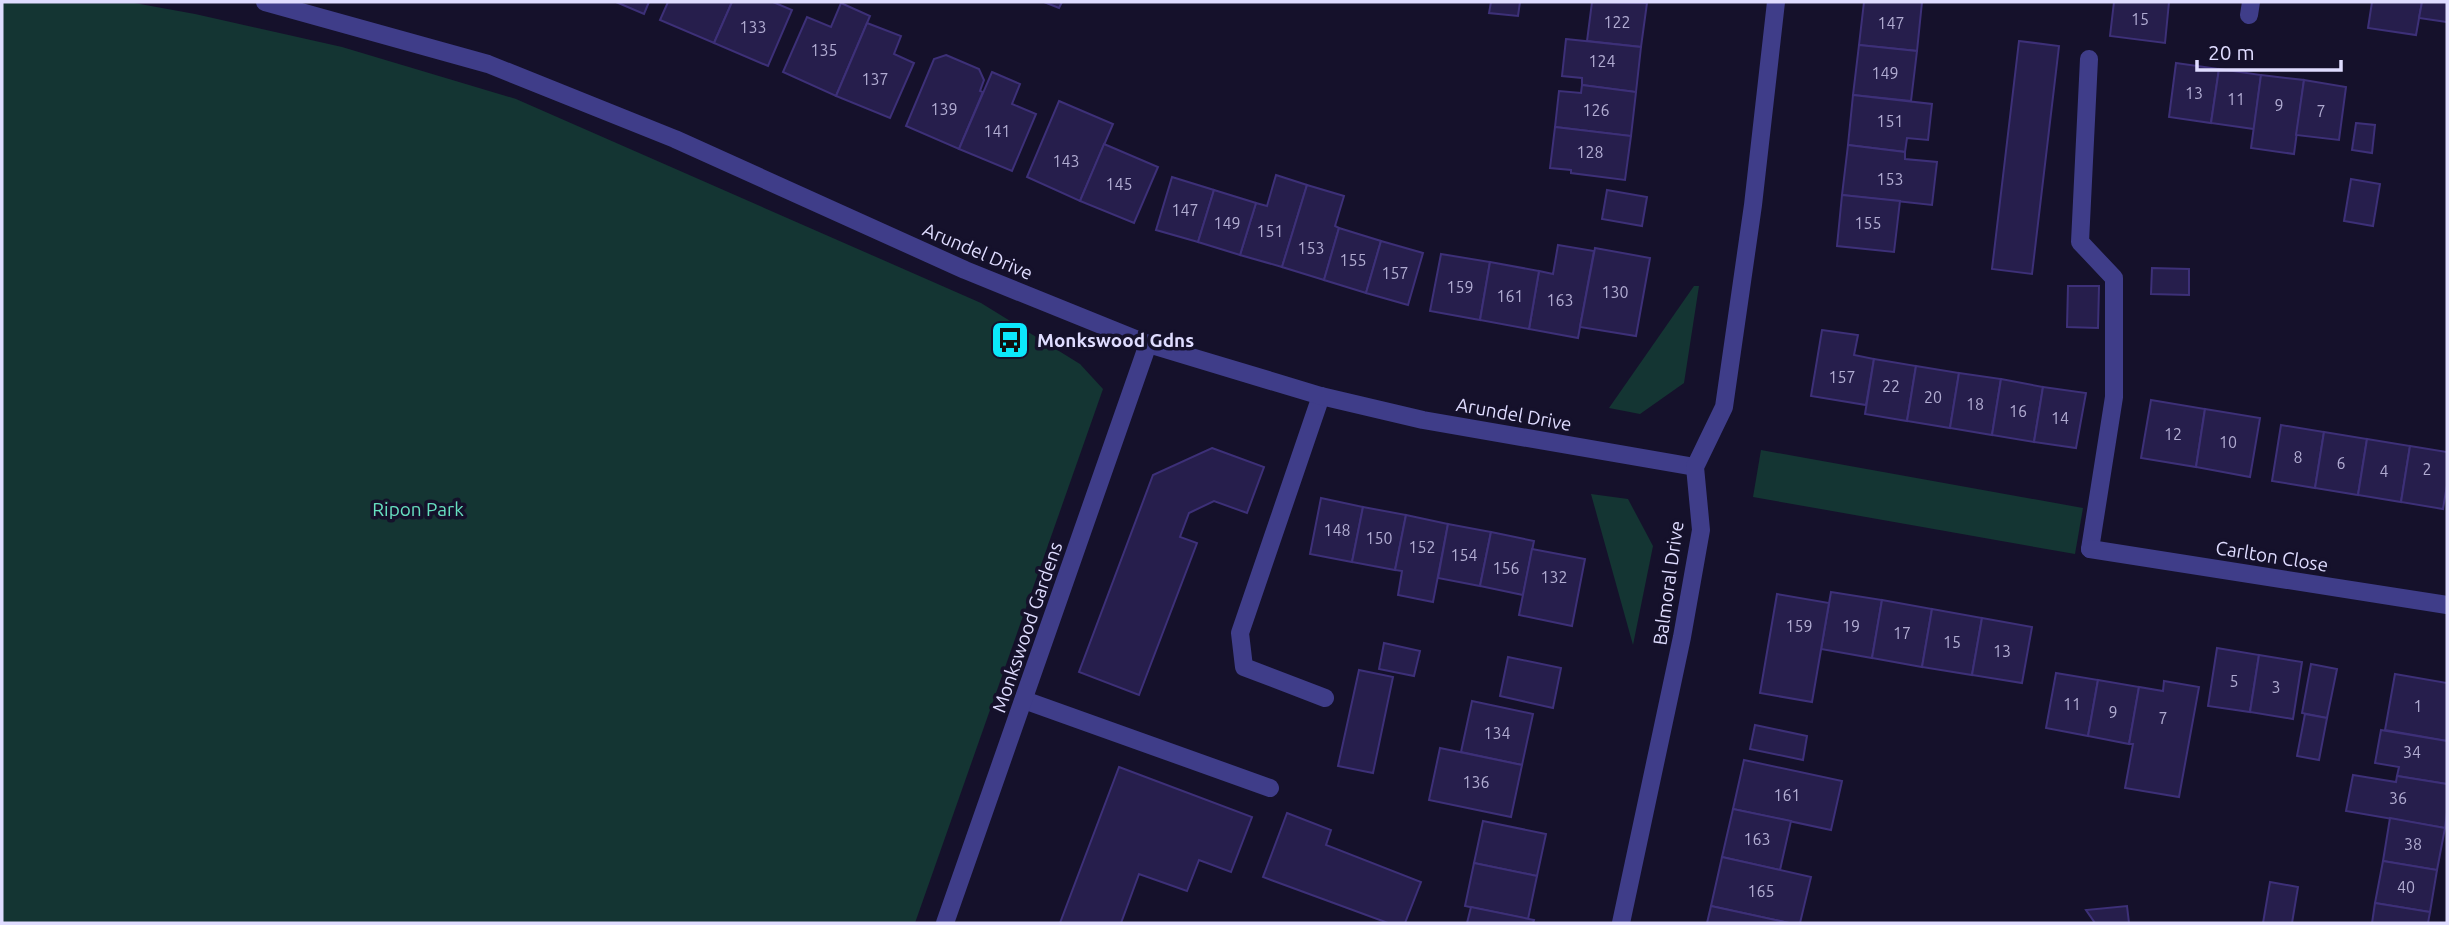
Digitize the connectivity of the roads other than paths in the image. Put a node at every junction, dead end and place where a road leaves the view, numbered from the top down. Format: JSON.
{"nodes":[{"id":1,"x":265,"y":2,"type":"edge"},
{"id":2,"x":1776,"y":2,"type":"edge"},
{"id":3,"x":2089,"y":59,"type":"dead end"},
{"id":4,"x":1148,"y":344,"type":"junction"},
{"id":5,"x":1321,"y":396,"type":"junction"},
{"id":6,"x":1695,"y":467,"type":"junction"},
{"id":7,"x":2447,"y":605,"type":"edge"},
{"id":8,"x":1325,"y":698,"type":"dead end"},
{"id":9,"x":1024,"y":700,"type":"junction"},
{"id":10,"x":1270,"y":788,"type":"dead end"},
{"id":11,"x":945,"y":923,"type":"edge"},
{"id":12,"x":1621,"y":923,"type":"edge"}],
"edges":[{"from":1,"to":4,"type":"street","name":"Arundel Drive"},
{"from":2,"to":6,"type":"street"},
{"from":3,"to":7,"type":"street","name":"Carlton Close"},
{"from":4,"to":5,"type":"street","name":"Arundel Drive"},
{"from":4,"to":9,"type":"street","name":"Monkswood Gardens"},
{"from":5,"to":6,"type":"street","name":"Arundel Drive"},
{"from":5,"to":8,"type":"street"},
{"from":6,"to":12,"type":"street","name":"Balmoral Drive"},
{"from":9,"to":10,"type":"street"},
{"from":9,"to":11,"type":"street","name":"Monkswood Gardens"}]}
